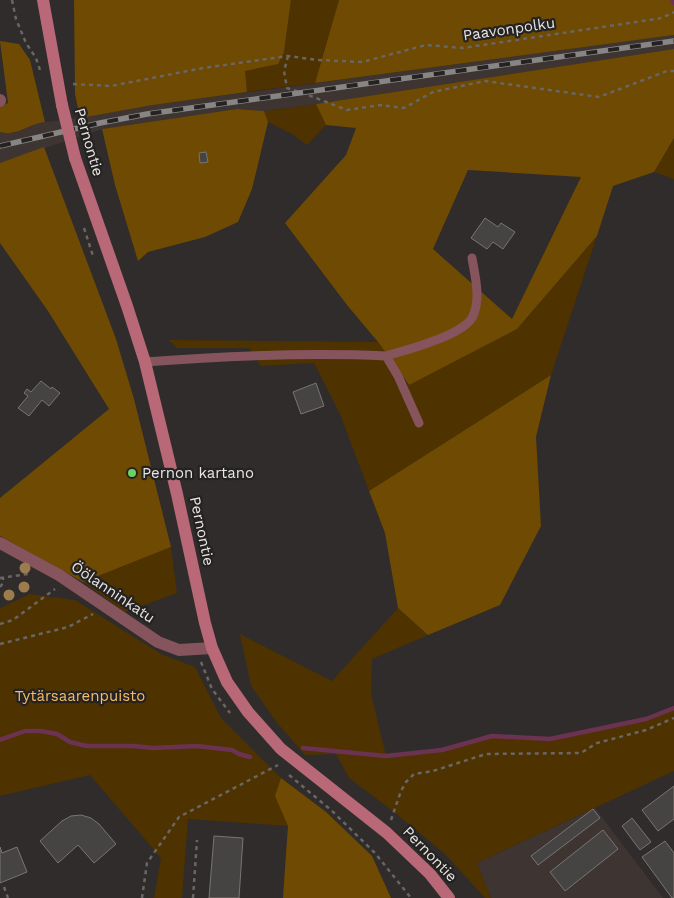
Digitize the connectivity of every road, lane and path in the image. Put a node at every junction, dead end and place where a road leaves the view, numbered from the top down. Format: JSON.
{"nodes":[{"id":1,"x":12,"y":0,"type":"edge"},
{"id":2,"x":43,"y":0,"type":"edge"},
{"id":3,"x":674,"y":12,"type":"edge"},
{"id":4,"x":288,"y":56,"type":"junction"},
{"id":5,"x":674,"y":71,"type":"edge"},
{"id":6,"x":43,"y":81,"type":"dead end"},
{"id":7,"x":59,"y":87,"type":"junction"},
{"id":8,"x":472,"y":258,"type":"dead end"},
{"id":9,"x":386,"y":356,"type":"junction"},
{"id":10,"x":145,"y":362,"type":"junction"},
{"id":11,"x":419,"y":423,"type":"dead end"},
{"id":12,"x":0,"y":543,"type":"edge"},
{"id":13,"x":42,"y":566,"type":"junction"},
{"id":14,"x":2,"y":578,"type":"edge"},
{"id":15,"x":64,"y":578,"type":"junction"},
{"id":16,"x":0,"y":587,"type":"edge"},
{"id":17,"x":102,"y":605,"type":"junction"},
{"id":18,"x":0,"y":624,"type":"edge"},
{"id":19,"x":0,"y":644,"type":"edge"},
{"id":20,"x":212,"y":648,"type":"junction"},
{"id":21,"x":674,"y":718,"type":"edge"},
{"id":22,"x":279,"y":765,"type":"dead end"},
{"id":23,"x":387,"y":833,"type":"junction"},
{"id":24,"x":197,"y":840,"type":"dead end"},
{"id":25,"x":4,"y":887,"type":"dead end"},
{"id":26,"x":8,"y":898,"type":"edge"},
{"id":27,"x":142,"y":898,"type":"edge"},
{"id":28,"x":193,"y":898,"type":"edge"},
{"id":29,"x":449,"y":898,"type":"edge"}],
"edges":[{"from":1,"to":6,"type":"path"},
{"from":2,"to":7,"type":"street","name":"Pernontie"},
{"from":3,"to":4,"type":"path","name":"Paavonpolku"},
{"from":4,"to":5,"type":"path"},
{"from":4,"to":7,"type":"path","name":"Paavonpolku"},
{"from":7,"to":10,"type":"street","name":"Pernontie","bridge":true},
{"from":8,"to":9,"type":"lane"},
{"from":9,"to":10,"type":"lane"},
{"from":9,"to":11,"type":"lane"},
{"from":10,"to":20,"type":"street","name":"Pernontie"},
{"from":12,"to":13,"type":"street","name":"Öölanninkatu"},
{"from":13,"to":14,"type":"path"},
{"from":13,"to":15,"type":"street","name":"Öölanninkatu"},
{"from":14,"to":16,"type":"path"},
{"from":15,"to":17,"type":"street","name":"Öölanninkatu"},
{"from":15,"to":18,"type":"path"},
{"from":17,"to":19,"type":"path"},
{"from":17,"to":20,"type":"street","name":"Öölanninkatu"},
{"from":20,"to":23,"type":"street","name":"Pernontie"},
{"from":21,"to":23,"type":"path"},
{"from":22,"to":27,"type":"path"},
{"from":23,"to":29,"type":"street","name":"Pernontie"},
{"from":24,"to":28,"type":"path"},
{"from":25,"to":26,"type":"path"}]}
